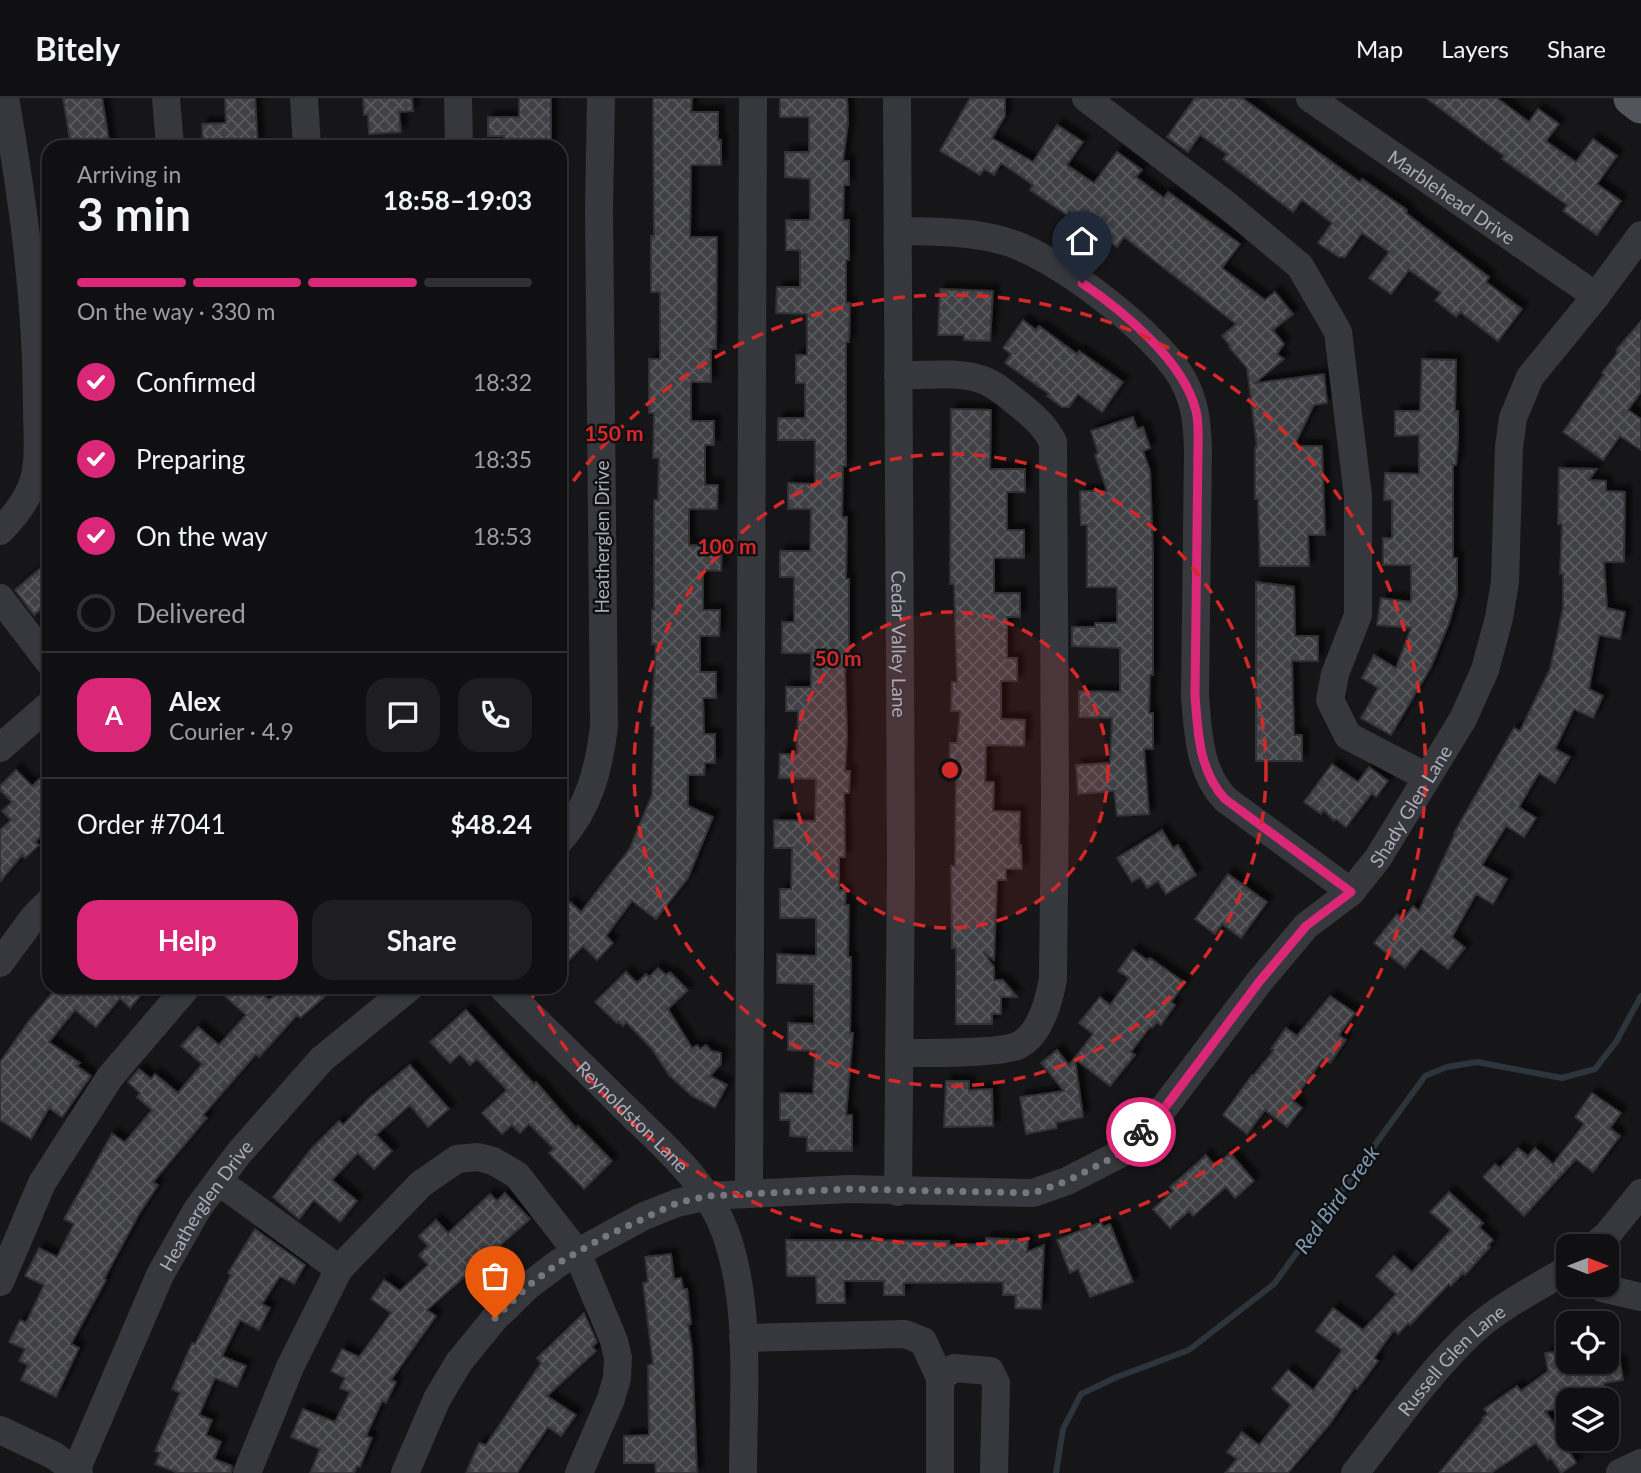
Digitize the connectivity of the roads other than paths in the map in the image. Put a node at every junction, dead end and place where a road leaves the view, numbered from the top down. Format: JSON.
{"nodes":[{"id":1,"x":5,"y":98,"type":"edge"},
{"id":2,"x":166,"y":98,"type":"edge"},
{"id":3,"x":304,"y":98,"type":"edge"},
{"id":4,"x":458,"y":98,"type":"edge"},
{"id":5,"x":601,"y":98,"type":"edge"},
{"id":6,"x":753,"y":98,"type":"edge"},
{"id":7,"x":897,"y":98,"type":"edge"},
{"id":8,"x":1086,"y":98,"type":"edge"},
{"id":9,"x":1310,"y":98,"type":"edge"},
{"id":10,"x":1632,"y":98,"type":"edge"},
{"id":11,"x":1641,"y":105,"type":"edge"},
{"id":12,"x":169,"y":140,"type":"edge"},
{"id":13,"x":307,"y":140,"type":"edge"},
{"id":14,"x":459,"y":140,"type":"edge"},
{"id":15,"x":6,"y":150,"type":"edge"},
{"id":16,"x":898,"y":231,"type":"junction"},
{"id":17,"x":1641,"y":235,"type":"edge"},
{"id":18,"x":1596,"y":296,"type":"junction"},
{"id":19,"x":898,"y":375,"type":"junction"},
{"id":20,"x":0,"y":531,"type":"edge"},
{"id":21,"x":0,"y":598,"type":"edge"},
{"id":22,"x":42,"y":653,"type":"edge"},
{"id":23,"x":42,"y":711,"type":"edge"},
{"id":24,"x":0,"y":748,"type":"edge"},
{"id":25,"x":1427,"y":777,"type":"junction"},
{"id":26,"x":567,"y":830,"type":"edge"},
{"id":27,"x":1351,"y":892,"type":"junction"},
{"id":28,"x":42,"y":909,"type":"edge"},
{"id":29,"x":0,"y":963,"type":"edge"},
{"id":30,"x":181,"y":994,"type":"edge"},
{"id":31,"x":402,"y":994,"type":"edge"},
{"id":32,"x":509,"y":994,"type":"edge"},
{"id":33,"x":899,"y":1053,"type":"junction"},
{"id":34,"x":218,"y":1181,"type":"junction"},
{"id":35,"x":898,"y":1192,"type":"junction"},
{"id":36,"x":1641,"y":1193,"type":"edge"},
{"id":37,"x":749,"y":1194,"type":"junction"},
{"id":38,"x":708,"y":1196,"type":"junction"},
{"id":39,"x":1607,"y":1234,"type":"edge"},
{"id":40,"x":577,"y":1252,"type":"junction"},
{"id":41,"x":339,"y":1269,"type":"junction"},
{"id":42,"x":1556,"y":1276,"type":"edge"},
{"id":43,"x":0,"y":1282,"type":"edge"},
{"id":44,"x":1619,"y":1292,"type":"edge"},
{"id":45,"x":1641,"y":1297,"type":"edge"},
{"id":46,"x":743,"y":1338,"type":"junction"},
{"id":47,"x":940,"y":1378,"type":"junction"},
{"id":48,"x":0,"y":1430,"type":"edge"},
{"id":49,"x":1641,"y":1463,"type":"edge"},
{"id":50,"x":77,"y":1472,"type":"edge"},
{"id":51,"x":247,"y":1473,"type":"edge"},
{"id":52,"x":405,"y":1473,"type":"edge"},
{"id":53,"x":579,"y":1473,"type":"edge"},
{"id":54,"x":743,"y":1473,"type":"edge"},
{"id":55,"x":940,"y":1473,"type":"edge"},
{"id":56,"x":993,"y":1473,"type":"edge"},
{"id":57,"x":1355,"y":1473,"type":"edge"},
{"id":58,"x":1620,"y":1473,"type":"edge"}],
"edges":[{"from":1,"to":15,"type":"street"},
{"from":2,"to":12,"type":"street"},
{"from":3,"to":13,"type":"street"},
{"from":4,"to":14,"type":"street"},
{"from":5,"to":26,"type":"street","name":"Heatherglen Drive"},
{"from":6,"to":37,"type":"street"},
{"from":7,"to":16,"type":"street","name":"Cedar Valley Lane"},
{"from":8,"to":25,"type":"street"},
{"from":9,"to":18,"type":"street","name":"Marblehead Drive"},
{"from":10,"to":11,"type":"main road"},
{"from":15,"to":20,"type":"street"},
{"from":16,"to":19,"type":"street","name":"Cedar Valley Lane"},
{"from":16,"to":27,"type":"street"},
{"from":17,"to":18,"type":"street","name":"Shady Glen Lane"},
{"from":18,"to":25,"type":"street","name":"Shady Glen Lane"},
{"from":19,"to":33,"type":"street","name":"Cedar Valley Lane"},
{"from":19,"to":33,"type":"street"},
{"from":21,"to":22,"type":"street"},
{"from":23,"to":24,"type":"street"},
{"from":25,"to":27,"type":"street","name":"Shady Glen Lane"},
{"from":27,"to":35,"type":"street","name":"Shady Glen Lane"},
{"from":28,"to":29,"type":"street"},
{"from":30,"to":43,"type":"street"},
{"from":31,"to":34,"type":"street","name":"Heatherglen Drive"},
{"from":32,"to":38,"type":"street","name":"Reynoldston Lane"},
{"from":33,"to":35,"type":"street","name":"Cedar Valley Lane"},
{"from":34,"to":41,"type":"street"},
{"from":34,"to":50,"type":"street","name":"Heatherglen Drive"},
{"from":35,"to":37,"type":"street","name":"Shady Glen Lane"},
{"from":36,"to":39,"type":"street"},
{"from":37,"to":38,"type":"street","name":"Shady Glen Lane"},
{"from":38,"to":40,"type":"street","name":"Shady Glen Lane"},
{"from":38,"to":46,"type":"street","name":"Reynoldston Lane"},
{"from":40,"to":41,"type":"street"},
{"from":40,"to":52,"type":"street","name":"Shady Glen Lane"},
{"from":40,"to":53,"type":"street"},
{"from":41,"to":51,"type":"street"},
{"from":42,"to":57,"type":"street","name":"Russell Glen Lane"},
{"from":44,"to":45,"type":"street"},
{"from":46,"to":47,"type":"street"},
{"from":46,"to":54,"type":"street","name":"Reynoldston Lane"},
{"from":47,"to":55,"type":"street"},
{"from":47,"to":56,"type":"street"},
{"from":48,"to":50,"type":"street"},
{"from":49,"to":58,"type":"street"}]}
